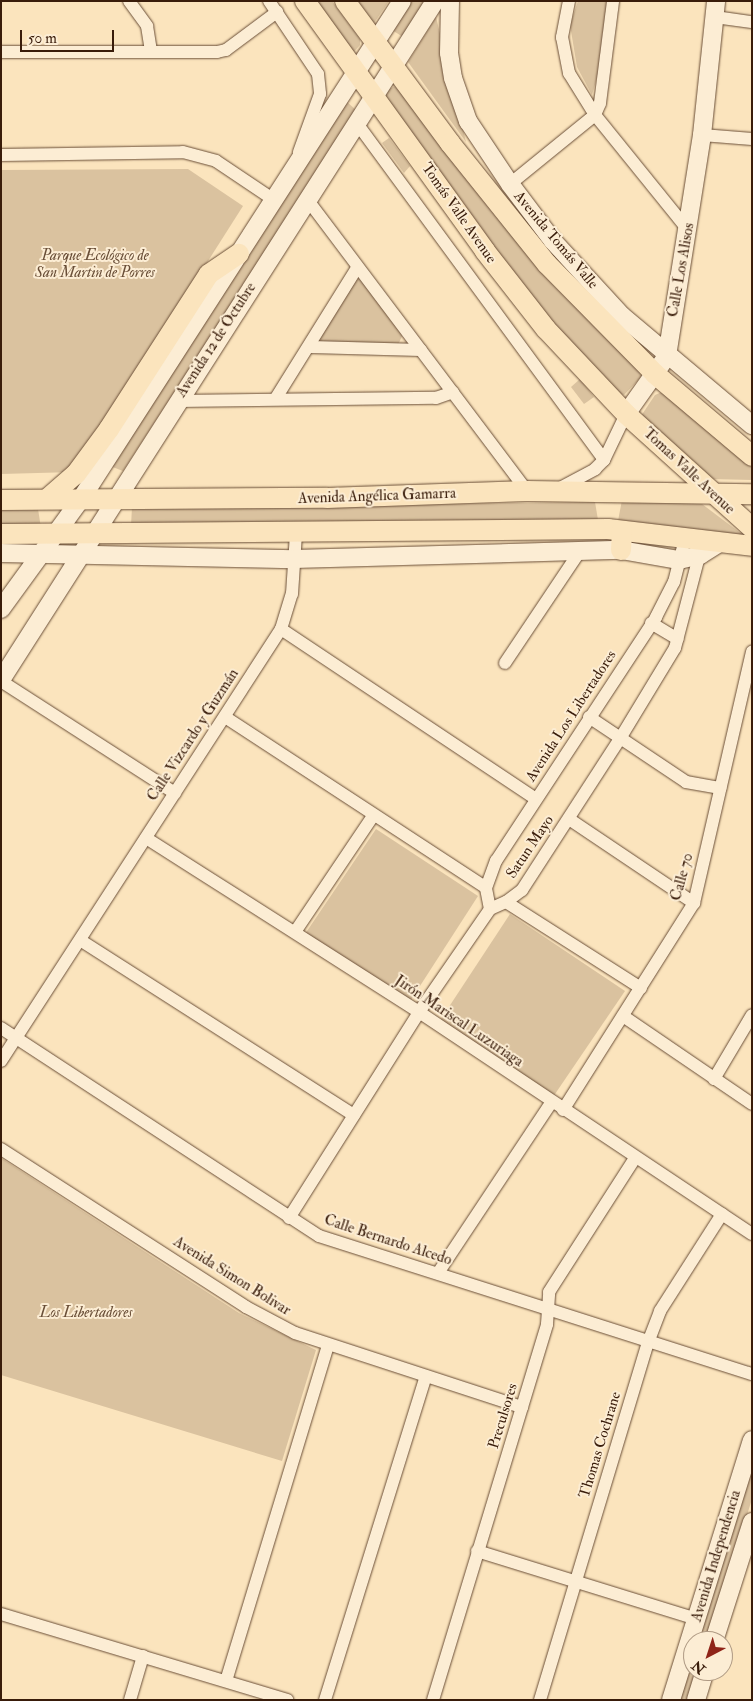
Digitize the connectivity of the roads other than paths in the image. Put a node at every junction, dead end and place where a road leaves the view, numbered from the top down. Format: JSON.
{"nodes":[{"id":1,"x":129,"y":1,"type":"edge"},
{"id":2,"x":269,"y":1,"type":"edge"},
{"id":3,"x":305,"y":1,"type":"edge"},
{"id":4,"x":345,"y":1,"type":"edge"},
{"id":5,"x":402,"y":1,"type":"edge"},
{"id":6,"x":435,"y":1,"type":"edge"},
{"id":7,"x":450,"y":1,"type":"edge"},
{"id":8,"x":569,"y":1,"type":"edge"},
{"id":9,"x":614,"y":1,"type":"edge"},
{"id":10,"x":715,"y":9,"type":"edge"},
{"id":11,"x":277,"y":12,"type":"junction"},
{"id":12,"x":752,"y":22,"type":"edge"},
{"id":13,"x":375,"y":42,"type":"junction"},
{"id":14,"x":1,"y":52,"type":"edge"},
{"id":15,"x":151,"y":52,"type":"junction"},
{"id":16,"x":393,"y":64,"type":"junction"},
{"id":17,"x":357,"y":70,"type":"junction"},
{"id":18,"x":374,"y":93,"type":"junction"},
{"id":19,"x":595,"y":115,"type":"junction"},
{"id":20,"x":356,"y":122,"type":"junction"},
{"id":21,"x":702,"y":135,"type":"junction"},
{"id":22,"x":752,"y":139,"type":"edge"},
{"id":23,"x":1,"y":154,"type":"edge"},
{"id":24,"x":294,"y":168,"type":"junction"},
{"id":25,"x":510,"y":184,"type":"junction"},
{"id":26,"x":306,"y":199,"type":"junction"},
{"id":27,"x":274,"y":200,"type":"junction"},
{"id":28,"x":688,"y":230,"type":"junction"},
{"id":29,"x":239,"y":254,"type":"junction"},
{"id":30,"x":357,"y":268,"type":"junction"},
{"id":31,"x":311,"y":347,"type":"junction"},
{"id":32,"x":421,"y":350,"type":"junction"},
{"id":33,"x":667,"y":356,"type":"junction"},
{"id":34,"x":655,"y":374,"type":"junction"},
{"id":35,"x":453,"y":392,"type":"junction"},
{"id":36,"x":276,"y":398,"type":"junction"},
{"id":37,"x":177,"y":401,"type":"junction"},
{"id":38,"x":626,"y":414,"type":"junction"},
{"id":39,"x":752,"y":425,"type":"edge"},
{"id":40,"x":752,"y":456,"type":"edge"},
{"id":41,"x":604,"y":460,"type":"junction"},
{"id":42,"x":527,"y":491,"type":"junction"},
{"id":43,"x":551,"y":491,"type":"junction"},
{"id":44,"x":712,"y":493,"type":"junction"},
{"id":45,"x":752,"y":494,"type":"edge"},
{"id":46,"x":47,"y":499,"type":"junction"},
{"id":47,"x":82,"y":499,"type":"junction"},
{"id":48,"x":114,"y":499,"type":"junction"},
{"id":49,"x":1,"y":500,"type":"edge"},
{"id":50,"x":752,"y":528,"type":"edge"},
{"id":51,"x":57,"y":532,"type":"junction"},
{"id":52,"x":95,"y":532,"type":"junction"},
{"id":53,"x":296,"y":533,"type":"junction"},
{"id":54,"x":1,"y":534,"type":"edge"},
{"id":55,"x":622,"y":541,"type":"junction"},
{"id":56,"x":702,"y":545,"type":"junction"},
{"id":57,"x":752,"y":546,"type":"edge"},
{"id":58,"x":580,"y":552,"type":"junction"},
{"id":59,"x":1,"y":553,"type":"edge"},
{"id":60,"x":41,"y":554,"type":"junction"},
{"id":61,"x":79,"y":555,"type":"junction"},
{"id":62,"x":294,"y":559,"type":"junction"},
{"id":63,"x":679,"y":560,"type":"junction"},
{"id":64,"x":3,"y":598,"type":"edge"},
{"id":65,"x":651,"y":623,"type":"junction"},
{"id":66,"x":280,"y":628,"type":"junction"},
{"id":67,"x":678,"y":639,"type":"junction"},
{"id":68,"x":752,"y":652,"type":"edge"},
{"id":69,"x":505,"y":664,"type":"dead end"},
{"id":70,"x":1,"y":681,"type":"edge"},
{"id":71,"x":224,"y":717,"type":"junction"},
{"id":72,"x":589,"y":717,"type":"junction"},
{"id":73,"x":621,"y":737,"type":"junction"},
{"id":74,"x":720,"y":788,"type":"junction"},
{"id":75,"x":175,"y":793,"type":"junction"},
{"id":76,"x":536,"y":799,"type":"junction"},
{"id":77,"x":373,"y":816,"type":"junction"},
{"id":78,"x":569,"y":819,"type":"junction"},
{"id":79,"x":146,"y":838,"type":"junction"},
{"id":80,"x":486,"y":888,"type":"junction"},
{"id":81,"x":506,"y":902,"type":"junction"},
{"id":82,"x":694,"y":903,"type":"junction"},
{"id":83,"x":490,"y":909,"type":"junction"},
{"id":84,"x":295,"y":932,"type":"junction"},
{"id":85,"x":80,"y":940,"type":"junction"},
{"id":86,"x":642,"y":988,"type":"junction"},
{"id":87,"x":419,"y":1012,"type":"junction"},
{"id":88,"x":752,"y":1015,"type":"edge"},
{"id":89,"x":623,"y":1016,"type":"junction"},
{"id":90,"x":1,"y":1028,"type":"edge"},
{"id":91,"x":16,"y":1038,"type":"junction"},
{"id":92,"x":1,"y":1061,"type":"edge"},
{"id":93,"x":714,"y":1079,"type":"junction"},
{"id":94,"x":552,"y":1103,"type":"junction"},
{"id":95,"x":752,"y":1104,"type":"edge"},
{"id":96,"x":563,"y":1110,"type":"junction"},
{"id":97,"x":354,"y":1114,"type":"junction"},
{"id":98,"x":1,"y":1149,"type":"edge"},
{"id":99,"x":635,"y":1158,"type":"junction"},
{"id":100,"x":722,"y":1214,"type":"junction"},
{"id":101,"x":289,"y":1218,"type":"junction"},
{"id":102,"x":752,"y":1234,"type":"edge"},
{"id":103,"x":438,"y":1273,"type":"junction"},
{"id":104,"x":548,"y":1308,"type":"junction"},
{"id":105,"x":649,"y":1340,"type":"junction"},
{"id":106,"x":328,"y":1345,"type":"junction"},
{"id":107,"x":752,"y":1374,"type":"edge"},
{"id":108,"x":426,"y":1376,"type":"junction"},
{"id":109,"x":522,"y":1407,"type":"junction"},
{"id":110,"x":752,"y":1440,"type":"edge"},
{"id":111,"x":752,"y":1522,"type":"edge"},
{"id":112,"x":478,"y":1552,"type":"junction"},
{"id":113,"x":575,"y":1581,"type":"junction"},
{"id":114,"x":1,"y":1614,"type":"edge"},
{"id":115,"x":696,"y":1619,"type":"junction"},
{"id":116,"x":717,"y":1631,"type":"edge"},
{"id":117,"x":143,"y":1656,"type":"junction"},
{"id":118,"x":226,"y":1681,"type":"junction"},
{"id":119,"x":702,"y":1681,"type":"edge"},
{"id":120,"x":130,"y":1700,"type":"edge"},
{"id":121,"x":287,"y":1700,"type":"edge"},
{"id":122,"x":325,"y":1700,"type":"edge"},
{"id":123,"x":433,"y":1700,"type":"edge"},
{"id":124,"x":540,"y":1700,"type":"edge"},
{"id":125,"x":671,"y":1700,"type":"edge"},
{"id":126,"x":696,"y":1700,"type":"edge"}],
"edges":[{"from":1,"to":15,"type":"street"},
{"from":2,"to":11,"type":"street"},
{"from":3,"to":17,"type":"main road","name":"Tomás Valle Avenue"},
{"from":4,"to":13,"type":"main road"},
{"from":5,"to":13,"type":"street","name":"Avenida 12 de Octubre"},
{"from":6,"to":16,"type":"street","name":"Avenida 12 de Octubre"},
{"from":7,"to":25,"type":"street","name":"Avenida Tomás Valle"},
{"from":8,"to":19,"type":"street"},
{"from":9,"to":19,"type":"street"},
{"from":10,"to":12,"type":"street"},
{"from":10,"to":21,"type":"street","name":"Calle Los Alisos"},
{"from":11,"to":15,"type":"street"},
{"from":11,"to":24,"type":"street"},
{"from":13,"to":16,"type":"main road"},
{"from":13,"to":17,"type":"street","name":"Avenida 12 de Octubre"},
{"from":14,"to":15,"type":"street"},
{"from":16,"to":18,"type":"street","name":"Avenida 12 de Octubre"},
{"from":16,"to":34,"type":"main road"},
{"from":17,"to":18,"type":"main road","name":"Tomás Valle Avenue"},
{"from":17,"to":24,"type":"street","name":"Avenida 12 de Octubre"},
{"from":18,"to":20,"type":"street","name":"Avenida 12 de Octubre"},
{"from":18,"to":38,"type":"main road","name":"Tomás Valle Avenue"},
{"from":19,"to":25,"type":"street"},
{"from":19,"to":28,"type":"street"},
{"from":20,"to":26,"type":"street","name":"Avenida 12 de Octubre"},
{"from":20,"to":41,"type":"street"},
{"from":21,"to":22,"type":"street"},
{"from":21,"to":28,"type":"street","name":"Calle Los Alisos"},
{"from":23,"to":27,"type":"street"},
{"from":24,"to":27,"type":"street","name":"Avenida 12 de Octubre"},
{"from":25,"to":33,"type":"street","name":"Avenida Tomás Valle"},
{"from":26,"to":30,"type":"street"},
{"from":26,"to":37,"type":"street","name":"Avenida 12 de Octubre"},
{"from":27,"to":29,"type":"street","name":"Avenida 12 de Octubre"},
{"from":28,"to":33,"type":"street","name":"Calle Los Alisos"},
{"from":29,"to":46,"type":"main road"},
{"from":29,"to":47,"type":"street","name":"Avenida 12 de Octubre"},
{"from":30,"to":31,"type":"street"},
{"from":30,"to":32,"type":"street"},
{"from":31,"to":32,"type":"street"},
{"from":31,"to":36,"type":"street"},
{"from":32,"to":35,"type":"street"},
{"from":33,"to":34,"type":"street","name":"Calle Los Alisos"},
{"from":33,"to":39,"type":"street","name":"Avenida Tomás Valle"},
{"from":34,"to":38,"type":"street","name":"Calle Los Alisos"},
{"from":34,"to":40,"type":"main road"},
{"from":35,"to":36,"type":"street"},
{"from":35,"to":42,"type":"street"},
{"from":36,"to":37,"type":"street"},
{"from":37,"to":48,"type":"street","name":"Avenida 12 de Octubre"},
{"from":38,"to":41,"type":"street","name":"Calle Los Alisos"},
{"from":38,"to":44,"type":"main road","name":"Tomas Valle Avenue"},
{"from":41,"to":43,"type":"street","name":"Calle Los Alisos"},
{"from":42,"to":43,"type":"main road","name":"Avenida Angélica Gamarra"},
{"from":42,"to":48,"type":"main road","name":"Avenida Angélica Gamarra"},
{"from":43,"to":44,"type":"main road","name":"Avenida Angélica Gamarra"},
{"from":44,"to":45,"type":"main road","name":"Avenida Angélica Gamarra"},
{"from":44,"to":50,"type":"main road","name":"Tomas Valle Avenue"},
{"from":46,"to":47,"type":"main road","name":"Avenida Angélica Gamarra"},
{"from":46,"to":49,"type":"main road","name":"Avenida Angélica Gamarra"},
{"from":47,"to":48,"type":"main road","name":"Avenida Angélica Gamarra"},
{"from":47,"to":51,"type":"street","name":"Avenida 12 de Octubre"},
{"from":48,"to":52,"type":"street","name":"Avenida 12 de Octubre"},
{"from":51,"to":52,"type":"main road"},
{"from":51,"to":54,"type":"main road"},
{"from":51,"to":60,"type":"street","name":"Avenida 12 de Octubre"},
{"from":52,"to":53,"type":"main road"},
{"from":52,"to":61,"type":"street","name":"Avenida 12 de Octubre"},
{"from":53,"to":55,"type":"main road"},
{"from":53,"to":62,"type":"street","name":"Calle Vizcardo y Guzmán"},
{"from":55,"to":56,"type":"main road"},
{"from":55,"to":58,"type":"street"},
{"from":55,"to":63,"type":"street"},
{"from":56,"to":57,"type":"main road"},
{"from":56,"to":63,"type":"street"},
{"from":56,"to":67,"type":"street","name":"Satun Mayo"},
{"from":58,"to":62,"type":"street"},
{"from":58,"to":69,"type":"street"},
{"from":59,"to":60,"type":"street"},
{"from":60,"to":61,"type":"street"},
{"from":60,"to":64,"type":"street","name":"Avenida 12 de Octubre"},
{"from":61,"to":62,"type":"street"},
{"from":61,"to":70,"type":"street","name":"Avenida 12 de Octubre"},
{"from":62,"to":66,"type":"street","name":"Calle Vizcardo y Guzmán"},
{"from":63,"to":65,"type":"street","name":"Avenida Los Libertadores"},
{"from":65,"to":67,"type":"street"},
{"from":65,"to":72,"type":"street","name":"Avenida Los Libertadores"},
{"from":66,"to":71,"type":"street","name":"Calle Vizcardo y Guzmán"},
{"from":66,"to":76,"type":"street"},
{"from":67,"to":73,"type":"street","name":"Satun Mayo"},
{"from":68,"to":74,"type":"street","name":"Calle 70"},
{"from":70,"to":75,"type":"street"},
{"from":71,"to":75,"type":"street","name":"Calle Vizcardo y Guzmán"},
{"from":71,"to":77,"type":"street"},
{"from":72,"to":73,"type":"street"},
{"from":72,"to":76,"type":"street","name":"Avenida Los Libertadores"},
{"from":73,"to":74,"type":"street"},
{"from":73,"to":78,"type":"street","name":"Satun Mayo"},
{"from":74,"to":82,"type":"street","name":"Calle 70"},
{"from":75,"to":79,"type":"street","name":"Calle Vizcardo y Guzmán"},
{"from":76,"to":80,"type":"street","name":"Avenida Los Libertadores"},
{"from":77,"to":80,"type":"street"},
{"from":77,"to":84,"type":"street"},
{"from":78,"to":81,"type":"street","name":"Satun Mayo"},
{"from":78,"to":82,"type":"street"},
{"from":79,"to":84,"type":"street","name":"Jirón Mariscal Luzuriaga"},
{"from":79,"to":85,"type":"street","name":"Calle Vizcardo y Guzmán"},
{"from":80,"to":83,"type":"street"},
{"from":81,"to":83,"type":"street","name":"Satun Mayo"},
{"from":81,"to":86,"type":"street"},
{"from":82,"to":86,"type":"street","name":"Calle 70"},
{"from":83,"to":87,"type":"street"},
{"from":84,"to":87,"type":"street","name":"Jirón Mariscal Luzuriaga"},
{"from":85,"to":91,"type":"street","name":"Calle Vizcardo y Guzmán"},
{"from":85,"to":97,"type":"street"},
{"from":86,"to":89,"type":"street","name":"Calle 70"},
{"from":87,"to":94,"type":"street","name":"Jirón Mariscal Luzuriaga"},
{"from":87,"to":97,"type":"street"},
{"from":88,"to":93,"type":"street"},
{"from":89,"to":93,"type":"street"},
{"from":89,"to":96,"type":"street","name":"Calle 70"},
{"from":90,"to":91,"type":"street","name":"Calle Bernardo Alcedo"},
{"from":91,"to":92,"type":"street","name":"Calle Vizcardo y Guzmán"},
{"from":91,"to":101,"type":"street","name":"Calle Bernardo Alcedo"},
{"from":93,"to":95,"type":"street"},
{"from":94,"to":96,"type":"street","name":"Jirón Mariscal Luzuriaga"},
{"from":94,"to":103,"type":"street"},
{"from":96,"to":99,"type":"street","name":"Jirón Mariscal Luzuriaga"},
{"from":97,"to":101,"type":"street"},
{"from":98,"to":106,"type":"street","name":"Avenida Simon Bolivar"},
{"from":99,"to":100,"type":"street","name":"Jirón Mariscal Luzuriaga"},
{"from":99,"to":104,"type":"street","name":"Preculsores"},
{"from":100,"to":102,"type":"street","name":"Jirón Mariscal Luzuriaga"},
{"from":100,"to":105,"type":"street","name":"Thomas Cochrane"},
{"from":101,"to":103,"type":"street","name":"Calle Bernardo Alcedo"},
{"from":103,"to":104,"type":"street","name":"Calle Bernardo Alcedo"},
{"from":104,"to":105,"type":"street","name":"Calle Bernardo Alcedo"},
{"from":104,"to":109,"type":"street","name":"Preculsores"},
{"from":105,"to":107,"type":"street","name":"Calle Bernardo Alcedo"},
{"from":105,"to":113,"type":"street","name":"Thomas Cochrane"},
{"from":106,"to":108,"type":"street","name":"Avenida Simon Bolivar"},
{"from":106,"to":118,"type":"street"},
{"from":108,"to":109,"type":"street","name":"Avenida Simon Bolivar"},
{"from":108,"to":122,"type":"street"},
{"from":109,"to":112,"type":"street","name":"Preculsores"},
{"from":110,"to":115,"type":"street","name":"Avenida Independencia"},
{"from":111,"to":116,"type":"street","name":"Avenida Independencia"},
{"from":112,"to":113,"type":"street"},
{"from":112,"to":123,"type":"street","name":"Preculsores"},
{"from":113,"to":115,"type":"street"},
{"from":113,"to":124,"type":"street","name":"Thomas Cochrane"},
{"from":114,"to":117,"type":"street"},
{"from":115,"to":125,"type":"street","name":"Avenida Independencia"},
{"from":117,"to":118,"type":"street"},
{"from":117,"to":120,"type":"street"},
{"from":118,"to":121,"type":"street"},
{"from":119,"to":126,"type":"street"}]}
